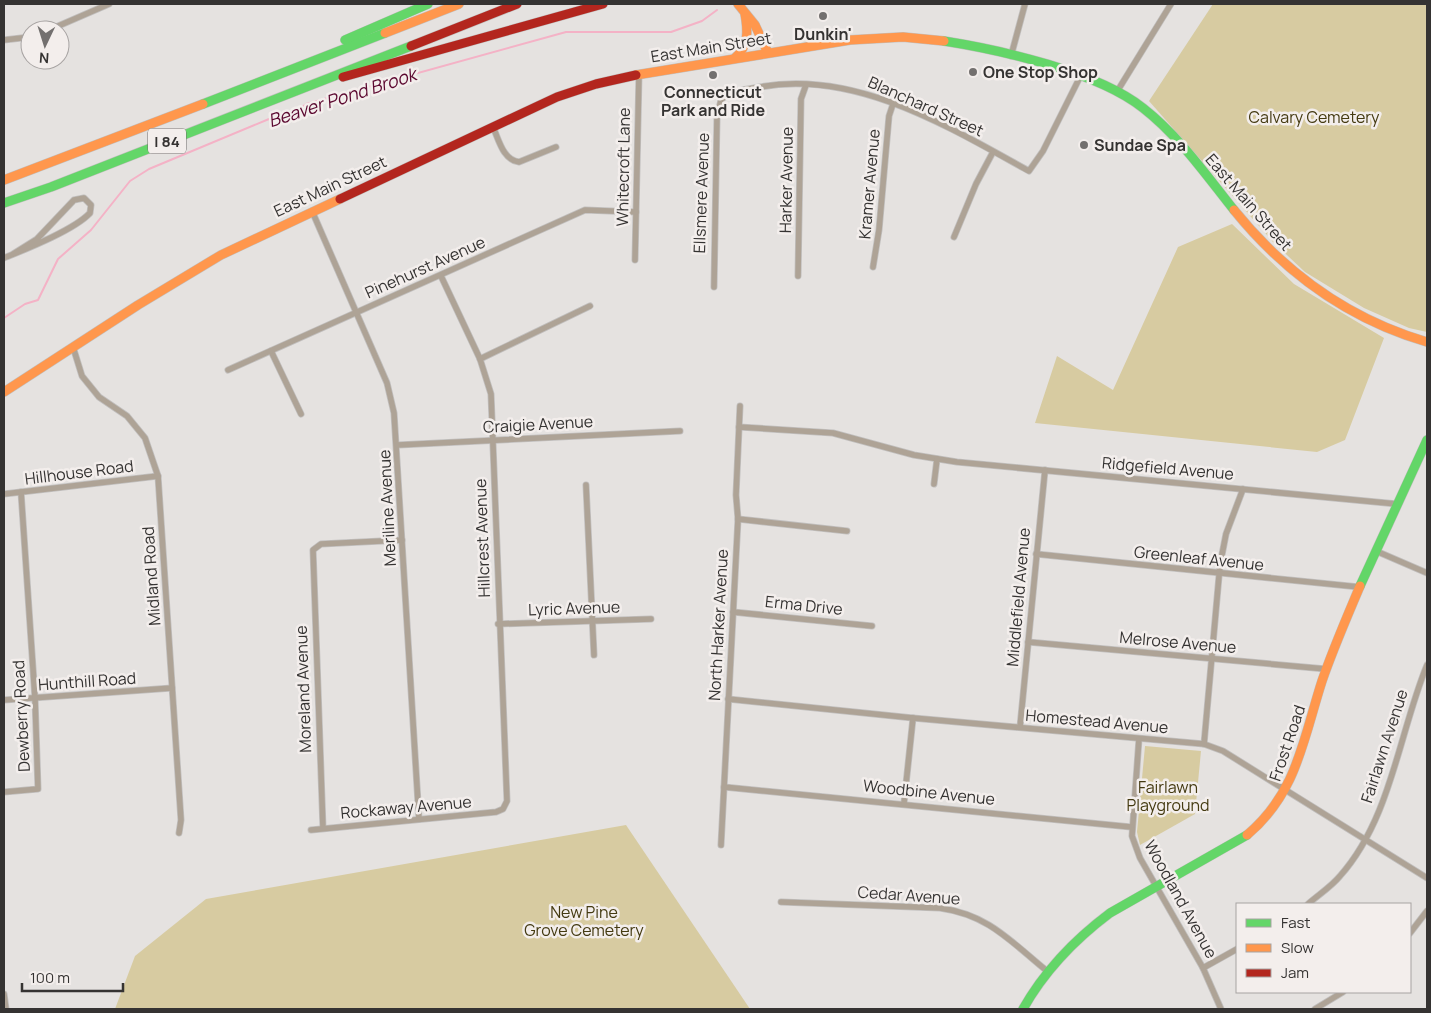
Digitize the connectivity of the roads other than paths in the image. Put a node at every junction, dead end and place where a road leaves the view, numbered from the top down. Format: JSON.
{"nodes":[{"id":1,"x":109,"y":4,"type":"edge"},
{"id":2,"x":428,"y":4,"type":"edge"},
{"id":3,"x":459,"y":4,"type":"edge"},
{"id":4,"x":517,"y":4,"type":"edge"},
{"id":5,"x":603,"y":4,"type":"edge"},
{"id":6,"x":738,"y":4,"type":"edge"},
{"id":7,"x":1025,"y":4,"type":"edge"},
{"id":8,"x":1171,"y":4,"type":"edge"},
{"id":9,"x":744,"y":11,"type":"junction"},
{"id":10,"x":70,"y":21,"type":"edge"},
{"id":11,"x":20,"y":38,"type":"edge"},
{"id":12,"x":4,"y":40,"type":"edge"},
{"id":13,"x":768,"y":53,"type":"junction"},
{"id":14,"x":1011,"y":56,"type":"junction"},
{"id":15,"x":322,"y":58,"type":"junction"},
{"id":16,"x":734,"y":59,"type":"junction"},
{"id":17,"x":640,"y":74,"type":"junction"},
{"id":18,"x":1081,"y":75,"type":"junction"},
{"id":19,"x":330,"y":77,"type":"junction"},
{"id":20,"x":806,"y":85,"type":"junction"},
{"id":21,"x":1118,"y":90,"type":"junction"},
{"id":22,"x":721,"y":100,"type":"joint"},
{"id":23,"x":893,"y":104,"type":"junction"},
{"id":24,"x":492,"y":127,"type":"junction"},
{"id":25,"x":556,"y":147,"type":"dead end"},
{"id":26,"x":993,"y":152,"type":"junction"},
{"id":27,"x":4,"y":180,"type":"edge"},
{"id":28,"x":4,"y":203,"type":"edge"},
{"id":29,"x":312,"y":211,"type":"junction"},
{"id":30,"x":636,"y":212,"type":"junction"},
{"id":31,"x":954,"y":237,"type":"dead end"},
{"id":32,"x":13,"y":254,"type":"junction"},
{"id":33,"x":4,"y":258,"type":"edge"},
{"id":34,"x":635,"y":260,"type":"dead end"},
{"id":35,"x":873,"y":267,"type":"dead end"},
{"id":36,"x":441,"y":276,"type":"junction"},
{"id":37,"x":798,"y":276,"type":"dead end"},
{"id":38,"x":714,"y":287,"type":"dead end"},
{"id":39,"x":590,"y":306,"type":"dead end"},
{"id":40,"x":357,"y":313,"type":"junction"},
{"id":41,"x":1427,"y":342,"type":"edge"},
{"id":42,"x":73,"y":347,"type":"junction"},
{"id":43,"x":271,"y":351,"type":"junction"},
{"id":44,"x":480,"y":360,"type":"junction"},
{"id":45,"x":228,"y":370,"type":"dead end"},
{"id":46,"x":4,"y":392,"type":"edge"},
{"id":47,"x":740,"y":406,"type":"dead end"},
{"id":48,"x":301,"y":414,"type":"dead end"},
{"id":49,"x":739,"y":427,"type":"junction"},
{"id":50,"x":680,"y":431,"type":"dead end"},
{"id":51,"x":493,"y":440,"type":"junction"},
{"id":52,"x":1427,"y":440,"type":"edge"},
{"id":53,"x":398,"y":445,"type":"junction"},
{"id":54,"x":937,"y":459,"type":"junction"},
{"id":55,"x":1045,"y":470,"type":"junction"},
{"id":56,"x":158,"y":476,"type":"junction"},
{"id":57,"x":934,"y":484,"type":"dead end"},
{"id":58,"x":586,"y":485,"type":"dead end"},
{"id":59,"x":1243,"y":489,"type":"junction"},
{"id":60,"x":22,"y":492,"type":"junction"},
{"id":61,"x":4,"y":494,"type":"edge"},
{"id":62,"x":1397,"y":504,"type":"junction"},
{"id":63,"x":738,"y":520,"type":"junction"},
{"id":64,"x":847,"y":531,"type":"dead end"},
{"id":65,"x":402,"y":540,"type":"junction"},
{"id":66,"x":1376,"y":551,"type":"junction"},
{"id":67,"x":1036,"y":554,"type":"junction"},
{"id":68,"x":1427,"y":573,"type":"edge"},
{"id":69,"x":1219,"y":574,"type":"junction"},
{"id":70,"x":1359,"y":587,"type":"junction"},
{"id":71,"x":733,"y":612,"type":"junction"},
{"id":72,"x":651,"y":619,"type":"dead end"},
{"id":73,"x":592,"y":622,"type":"junction"},
{"id":74,"x":498,"y":624,"type":"junction"},
{"id":75,"x":872,"y":626,"type":"dead end"},
{"id":76,"x":1028,"y":642,"type":"junction"},
{"id":77,"x":594,"y":655,"type":"dead end"},
{"id":78,"x":1211,"y":659,"type":"junction"},
{"id":79,"x":1427,"y":665,"type":"edge"},
{"id":80,"x":1326,"y":669,"type":"junction"},
{"id":81,"x":172,"y":688,"type":"junction"},
{"id":82,"x":35,"y":698,"type":"junction"},
{"id":83,"x":4,"y":700,"type":"edge"},
{"id":84,"x":728,"y":700,"type":"junction"},
{"id":85,"x":913,"y":718,"type":"junction"},
{"id":86,"x":1020,"y":727,"type":"junction"},
{"id":87,"x":1139,"y":739,"type":"junction"},
{"id":88,"x":1204,"y":744,"type":"junction"},
{"id":89,"x":724,"y":787,"type":"junction"},
{"id":90,"x":1287,"y":790,"type":"junction"},
{"id":91,"x":4,"y":792,"type":"edge"},
{"id":92,"x":904,"y":803,"type":"junction"},
{"id":93,"x":503,"y":810,"type":"joint"},
{"id":94,"x":419,"y":819,"type":"junction"},
{"id":95,"x":1131,"y":827,"type":"junction"},
{"id":96,"x":323,"y":828,"type":"junction"},
{"id":97,"x":311,"y":830,"type":"dead end"},
{"id":98,"x":179,"y":833,"type":"dead end"},
{"id":99,"x":1365,"y":838,"type":"junction"},
{"id":100,"x":721,"y":845,"type":"dead end"},
{"id":101,"x":1427,"y":878,"type":"edge"},
{"id":102,"x":1156,"y":888,"type":"junction"},
{"id":103,"x":780,"y":902,"type":"dead end"},
{"id":104,"x":1309,"y":903,"type":"edge"},
{"id":105,"x":1427,"y":911,"type":"edge"},
{"id":106,"x":1411,"y":932,"type":"edge"},
{"id":107,"x":1236,"y":950,"type":"edge"},
{"id":108,"x":1203,"y":968,"type":"junction"},
{"id":109,"x":1047,"y":972,"type":"junction"},
{"id":110,"x":1341,"y":993,"type":"edge"},
{"id":111,"x":4,"y":994,"type":"edge"},
{"id":112,"x":6,"y":1009,"type":"edge"},
{"id":113,"x":1024,"y":1009,"type":"edge"},
{"id":114,"x":1222,"y":1009,"type":"edge"},
{"id":115,"x":1315,"y":1009,"type":"edge"}],
"edges":[{"from":1,"to":10,"type":"street"},
{"from":2,"to":15,"type":"main road"},
{"from":3,"to":15,"type":"main road","number":"I 84"},
{"from":4,"to":19,"type":"main road","number":"I 84"},
{"from":5,"to":19,"type":"main road"},
{"from":6,"to":9,"type":"main road"},
{"from":7,"to":14,"type":"street"},
{"from":8,"to":21,"type":"street"},
{"from":9,"to":13,"type":"main road"},
{"from":9,"to":16,"type":"main road"},
{"from":11,"to":12,"type":"street"},
{"from":13,"to":14,"type":"main road","name":"East Main Street"},
{"from":13,"to":16,"type":"main road","name":"East Main Street"},
{"from":14,"to":18,"type":"main road","name":"East Main Street"},
{"from":15,"to":27,"type":"main road","number":"I 84"},
{"from":16,"to":17,"type":"main road","name":"East Main Street"},
{"from":17,"to":24,"type":"main road","name":"East Main Street"},
{"from":17,"to":30,"type":"street","name":"Whitecroft Lane"},
{"from":18,"to":21,"type":"main road","name":"East Main Street"},
{"from":18,"to":26,"type":"street","name":"Blanchard Street"},
{"from":19,"to":28,"type":"main road","number":"I 84"},
{"from":20,"to":22,"type":"street","name":"Blanchard Street"},
{"from":20,"to":23,"type":"street","name":"Blanchard Street"},
{"from":20,"to":37,"type":"street","name":"Harker Avenue"},
{"from":21,"to":41,"type":"main road","name":"East Main Street"},
{"from":22,"to":38,"type":"street","name":"Ellsmere Avenue"},
{"from":23,"to":26,"type":"street","name":"Blanchard Street"},
{"from":23,"to":35,"type":"street","name":"Kramer Avenue"},
{"from":24,"to":25,"type":"street"},
{"from":24,"to":29,"type":"main road","name":"East Main Street"},
{"from":26,"to":31,"type":"street"},
{"from":29,"to":40,"type":"street","name":"Meriline Avenue"},
{"from":29,"to":42,"type":"main road","name":"East Main Street"},
{"from":30,"to":34,"type":"street","name":"Whitecroft Lane"},
{"from":30,"to":36,"type":"street","name":"Pinehurst Avenue"},
{"from":32,"to":32,"type":"street"},
{"from":32,"to":33,"type":"street"},
{"from":36,"to":40,"type":"street","name":"Pinehurst Avenue"},
{"from":36,"to":44,"type":"street","name":"Hillcrest Avenue"},
{"from":39,"to":44,"type":"street"},
{"from":40,"to":43,"type":"street","name":"Pinehurst Avenue"},
{"from":40,"to":53,"type":"street","name":"Meriline Avenue"},
{"from":42,"to":46,"type":"main road","name":"East Main Street"},
{"from":42,"to":56,"type":"street","name":"Midland Road"},
{"from":43,"to":45,"type":"street","name":"Pinehurst Avenue"},
{"from":43,"to":48,"type":"street"},
{"from":44,"to":51,"type":"street","name":"Hillcrest Avenue"},
{"from":47,"to":49,"type":"street","name":"North Harker Avenue"},
{"from":49,"to":54,"type":"street","name":"Ridgefield Avenue"},
{"from":49,"to":63,"type":"street","name":"North Harker Avenue"},
{"from":50,"to":51,"type":"street","name":"Craigie Avenue"},
{"from":51,"to":53,"type":"street","name":"Craigie Avenue"},
{"from":51,"to":74,"type":"street","name":"Hillcrest Avenue"},
{"from":52,"to":62,"type":"main road","name":"Frost Road"},
{"from":53,"to":65,"type":"street","name":"Meriline Avenue"},
{"from":54,"to":55,"type":"street","name":"Ridgefield Avenue"},
{"from":54,"to":57,"type":"street"},
{"from":55,"to":59,"type":"street","name":"Ridgefield Avenue"},
{"from":55,"to":67,"type":"street","name":"Middlefield Avenue"},
{"from":56,"to":60,"type":"street","name":"Hillhouse Road"},
{"from":56,"to":81,"type":"street","name":"Midland Road"},
{"from":58,"to":73,"type":"street"},
{"from":59,"to":62,"type":"street","name":"Ridgefield Avenue"},
{"from":59,"to":69,"type":"street"},
{"from":60,"to":61,"type":"street","name":"Hillhouse Road"},
{"from":60,"to":82,"type":"street","name":"Dewberry Road"},
{"from":62,"to":66,"type":"main road","name":"Frost Road"},
{"from":63,"to":64,"type":"street"},
{"from":63,"to":71,"type":"street","name":"North Harker Avenue"},
{"from":65,"to":94,"type":"street","name":"Meriline Avenue"},
{"from":65,"to":96,"type":"street","name":"Moreland Avenue"},
{"from":66,"to":68,"type":"street"},
{"from":66,"to":70,"type":"main road","name":"Frost Road"},
{"from":67,"to":69,"type":"street","name":"Greenleaf Avenue"},
{"from":67,"to":76,"type":"street","name":"Middlefield Avenue"},
{"from":69,"to":70,"type":"street","name":"Greenleaf Avenue"},
{"from":69,"to":78,"type":"street"},
{"from":70,"to":80,"type":"main road","name":"Frost Road"},
{"from":71,"to":75,"type":"street","name":"Erma Drive"},
{"from":71,"to":84,"type":"street","name":"North Harker Avenue"},
{"from":72,"to":73,"type":"street","name":"Lyric Avenue"},
{"from":73,"to":74,"type":"street","name":"Lyric Avenue"},
{"from":73,"to":77,"type":"street"},
{"from":74,"to":93,"type":"street","name":"Hillcrest Avenue"},
{"from":76,"to":78,"type":"street","name":"Melrose Avenue"},
{"from":76,"to":86,"type":"street","name":"Middlefield Avenue"},
{"from":78,"to":80,"type":"street","name":"Melrose Avenue"},
{"from":78,"to":88,"type":"street"},
{"from":79,"to":99,"type":"street","name":"Fairlawn Avenue"},
{"from":80,"to":90,"type":"main road","name":"Frost Road"},
{"from":81,"to":82,"type":"street","name":"Hunthill Road"},
{"from":81,"to":98,"type":"street","name":"Midland Road"},
{"from":82,"to":83,"type":"street","name":"Hunthill Road"},
{"from":82,"to":91,"type":"street","name":"Dewberry Road"},
{"from":84,"to":85,"type":"street","name":"Homestead Avenue"},
{"from":84,"to":89,"type":"street","name":"North Harker Avenue"},
{"from":85,"to":86,"type":"street","name":"Homestead Avenue"},
{"from":85,"to":92,"type":"street"},
{"from":86,"to":87,"type":"street","name":"Homestead Avenue"},
{"from":87,"to":88,"type":"street","name":"Homestead Avenue"},
{"from":87,"to":95,"type":"street","name":"Woodland Avenue"},
{"from":88,"to":90,"type":"street","name":"Homestead Avenue"},
{"from":89,"to":92,"type":"street","name":"Woodbine Avenue"},
{"from":89,"to":100,"type":"street","name":"North Harker Avenue"},
{"from":90,"to":99,"type":"street","name":"Homestead Avenue"},
{"from":90,"to":102,"type":"main road","name":"Frost Road"},
{"from":92,"to":95,"type":"street","name":"Woodbine Avenue"},
{"from":93,"to":94,"type":"street","name":"Rockaway Avenue"},
{"from":94,"to":96,"type":"street","name":"Rockaway Avenue"},
{"from":95,"to":102,"type":"street","name":"Woodland Avenue"},
{"from":96,"to":97,"type":"street","name":"Rockaway Avenue"},
{"from":99,"to":101,"type":"street","name":"Homestead Avenue"},
{"from":99,"to":104,"type":"street","name":"Fairlawn Avenue"},
{"from":102,"to":108,"type":"street","name":"Woodland Avenue"},
{"from":102,"to":109,"type":"main road","name":"Frost Road"},
{"from":103,"to":109,"type":"street","name":"Cedar Avenue"},
{"from":105,"to":106,"type":"street"},
{"from":107,"to":108,"type":"street"},
{"from":108,"to":114,"type":"street","name":"Woodland Avenue"},
{"from":109,"to":113,"type":"main road","name":"Frost Road"},
{"from":110,"to":115,"type":"street"},
{"from":111,"to":112,"type":"street"}]}
